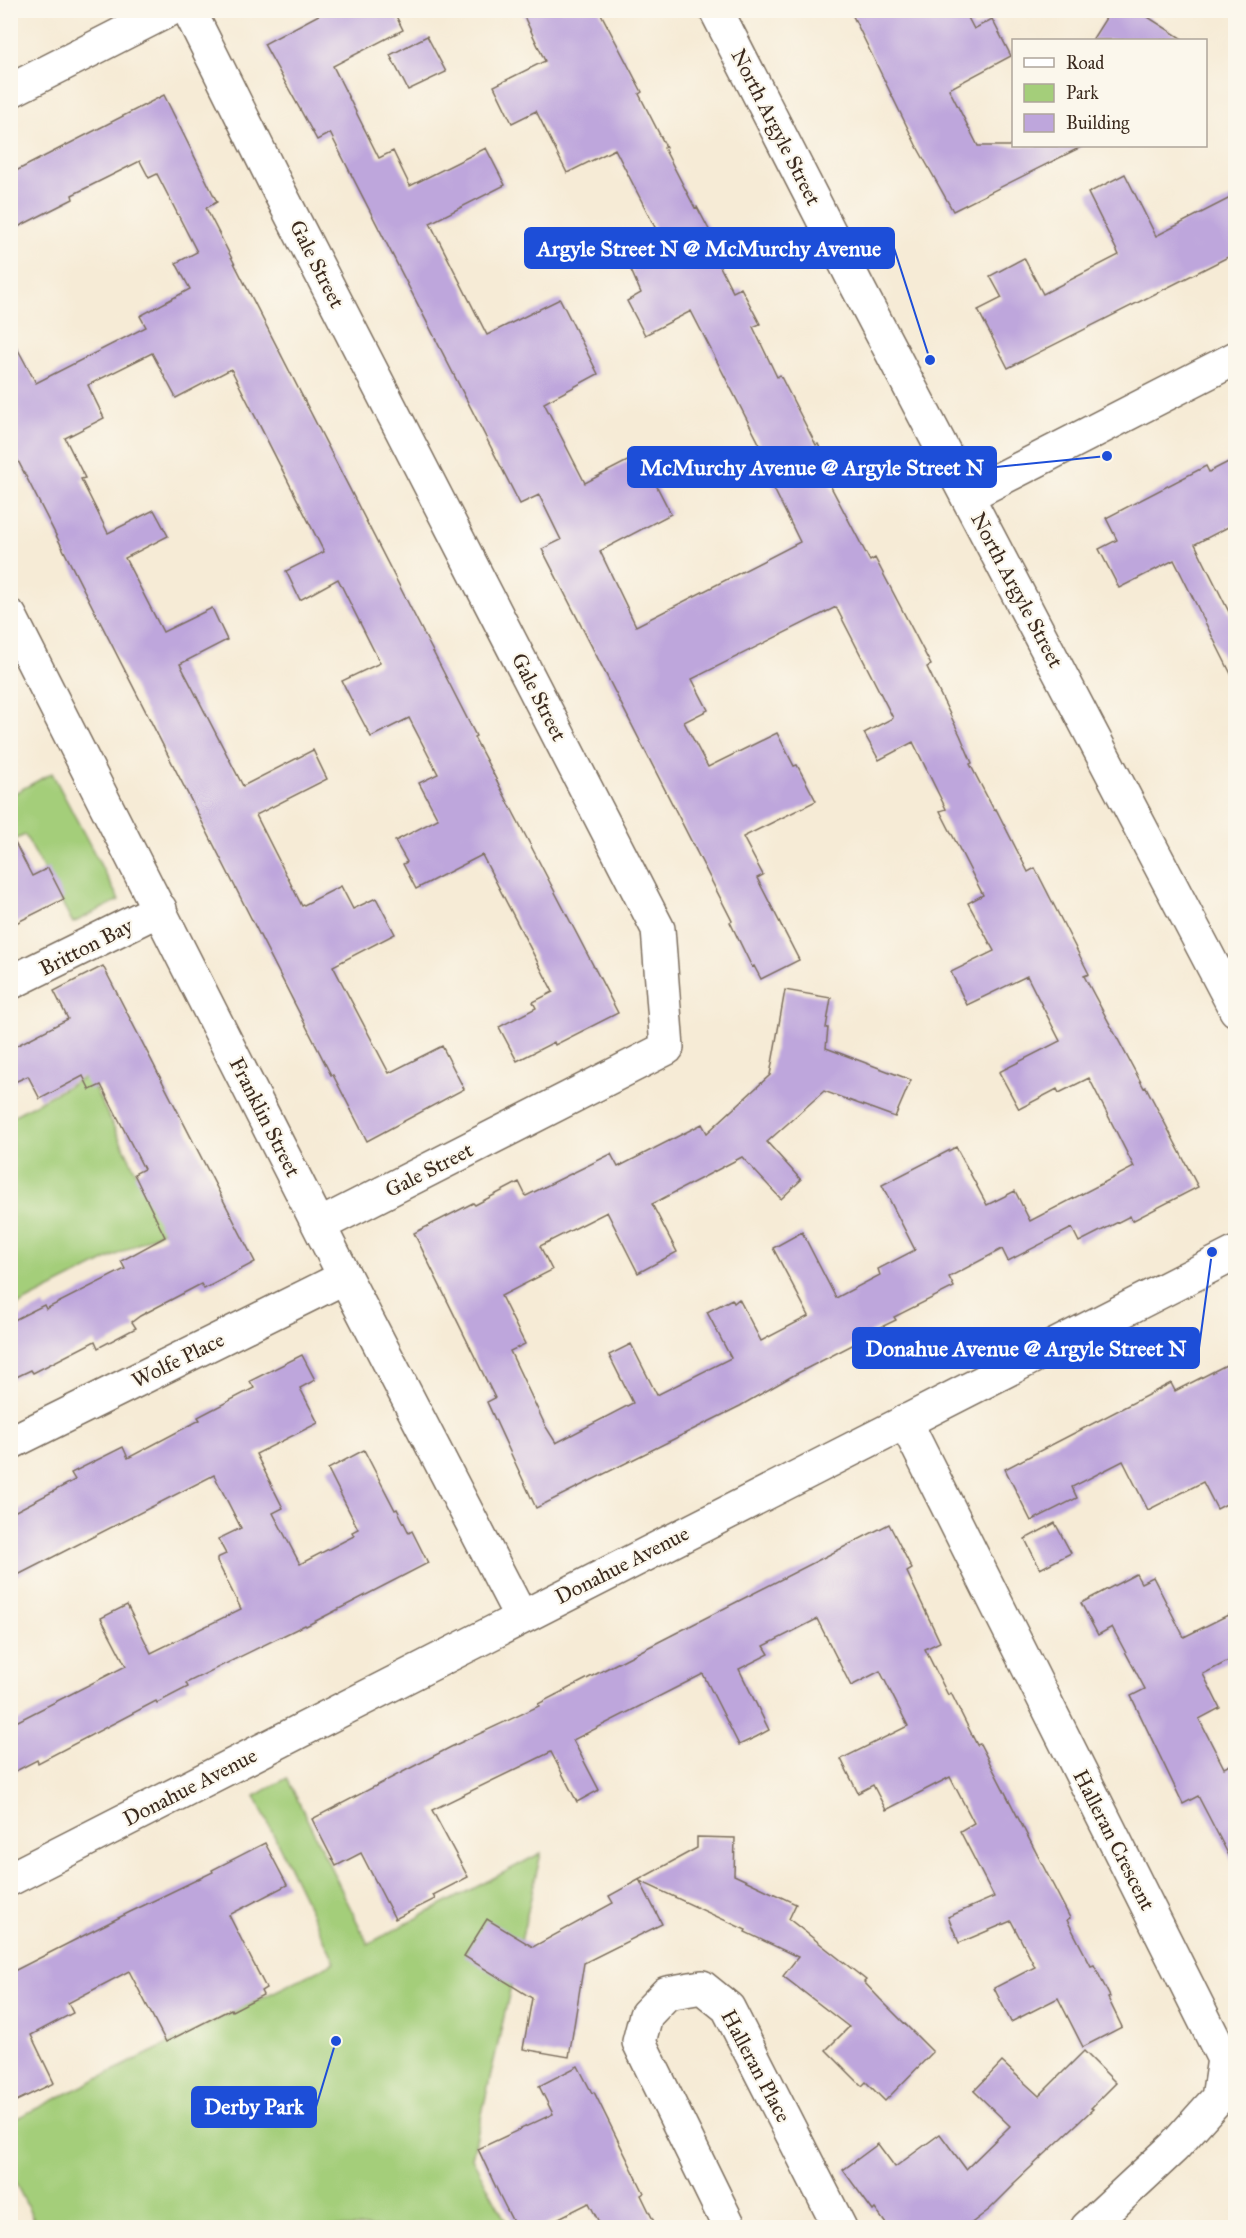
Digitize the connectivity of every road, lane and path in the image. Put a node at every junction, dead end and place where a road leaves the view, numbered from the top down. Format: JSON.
{"nodes":[{"id":1,"x":169,"y":10,"type":"edge"},
{"id":2,"x":189,"y":10,"type":"edge"},
{"id":3,"x":716,"y":10,"type":"edge"},
{"id":4,"x":10,"y":91,"type":"edge"},
{"id":5,"x":1236,"y":358,"type":"edge"},
{"id":6,"x":967,"y":496,"type":"junction"},
{"id":7,"x":10,"y":616,"type":"edge"},
{"id":8,"x":160,"y":909,"type":"junction"},
{"id":9,"x":10,"y":983,"type":"edge"},
{"id":10,"x":1236,"y":1010,"type":"edge"},
{"id":11,"x":320,"y":1225,"type":"junction"},
{"id":12,"x":1236,"y":1253,"type":"edge"},
{"id":13,"x":345,"y":1277,"type":"junction"},
{"id":14,"x":904,"y":1421,"type":"junction"},
{"id":15,"x":10,"y":1443,"type":"edge"},
{"id":16,"x":520,"y":1617,"type":"junction"},
{"id":17,"x":10,"y":1879,"type":"edge"},
{"id":18,"x":730,"y":2228,"type":"edge"},
{"id":19,"x":840,"y":2228,"type":"edge"},
{"id":20,"x":1087,"y":2228,"type":"edge"}],
"edges":[{"from":1,"to":4,"type":"street"},
{"from":2,"to":11,"type":"street","name":"Gale Street"},
{"from":3,"to":6,"type":"street","name":"North Argyle Street"},
{"from":5,"to":6,"type":"street"},
{"from":6,"to":10,"type":"street","name":"North Argyle Street"},
{"from":7,"to":8,"type":"street","name":"Franklin Street"},
{"from":8,"to":9,"type":"street","name":"Britton Bay"},
{"from":8,"to":11,"type":"street","name":"Franklin Street"},
{"from":11,"to":13,"type":"street","name":"Franklin Street"},
{"from":12,"to":14,"type":"street","name":"Donahue Avenue"},
{"from":13,"to":15,"type":"street","name":"Wolfe Place"},
{"from":13,"to":16,"type":"street","name":"Franklin Street"},
{"from":14,"to":16,"type":"street","name":"Donahue Avenue"},
{"from":14,"to":20,"type":"street","name":"Halleran Crescent"},
{"from":16,"to":17,"type":"street","name":"Donahue Avenue"},
{"from":18,"to":19,"type":"street","name":"Halleran Place"}]}
